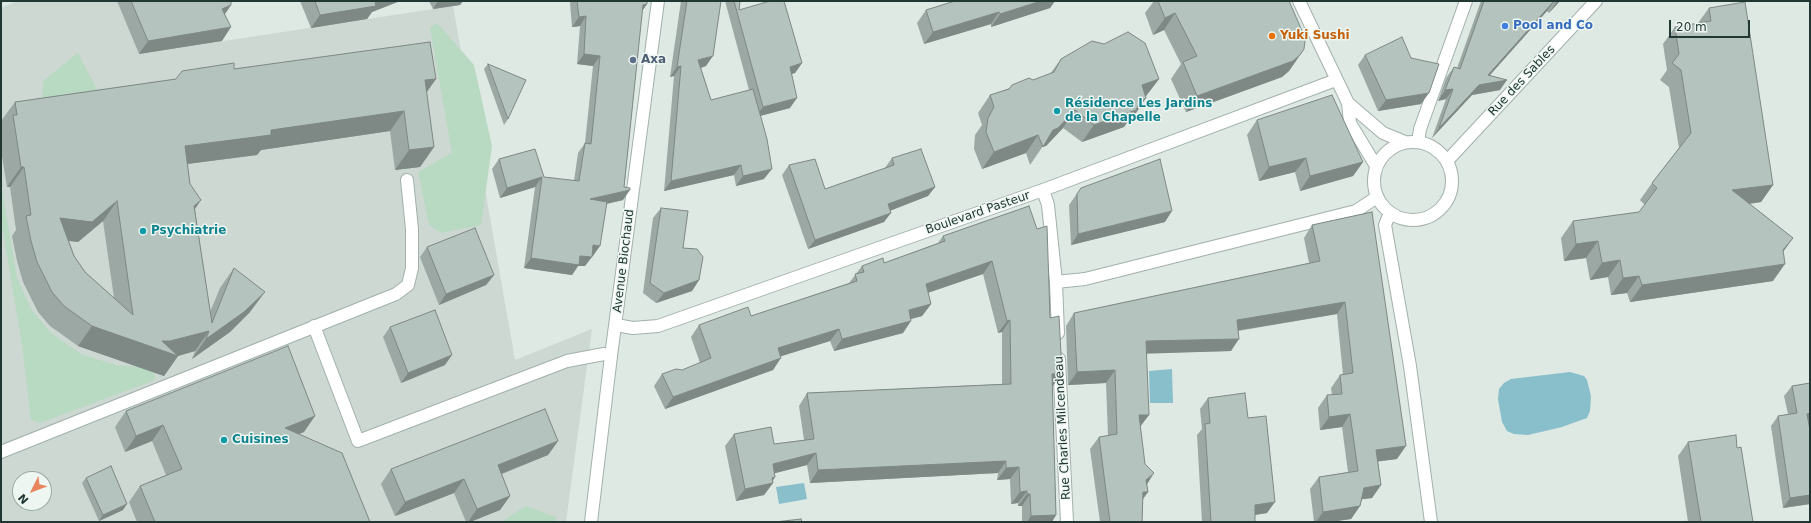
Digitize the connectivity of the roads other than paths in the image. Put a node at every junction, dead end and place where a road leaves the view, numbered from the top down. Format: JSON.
{"nodes":[{"id":1,"x":658,"y":1,"type":"edge"},
{"id":2,"x":1298,"y":1,"type":"edge"},
{"id":3,"x":1466,"y":1,"type":"edge"},
{"id":4,"x":1596,"y":1,"type":"edge"},
{"id":5,"x":1336,"y":80,"type":"junction"},
{"id":6,"x":1348,"y":103,"type":"junction"},
{"id":7,"x":1405,"y":142,"type":"junction"},
{"id":8,"x":1418,"y":142,"type":"junction"},
{"id":9,"x":1447,"y":161,"type":"junction"},
{"id":10,"x":1376,"y":166,"type":"junction"},
{"id":11,"x":407,"y":180,"type":"dead end"},
{"id":12,"x":1043,"y":190,"type":"junction"},
{"id":13,"x":1377,"y":197,"type":"junction"},
{"id":14,"x":1390,"y":213,"type":"junction"},
{"id":15,"x":1056,"y":282,"type":"junction"},
{"id":16,"x":616,"y":325,"type":"junction"},
{"id":17,"x":314,"y":326,"type":"junction"},
{"id":18,"x":611,"y":356,"type":"junction"},
{"id":19,"x":1,"y":452,"type":"edge"},
{"id":20,"x":591,"y":522,"type":"edge"},
{"id":21,"x":1067,"y":522,"type":"edge"},
{"id":22,"x":1431,"y":522,"type":"edge"}],
"edges":[{"from":1,"to":16,"type":"street","name":"Avenue Biochaud"},
{"from":2,"to":5,"type":"street"},
{"from":3,"to":8,"type":"street"},
{"from":4,"to":9,"type":"street","name":"Rue des Sables"},
{"from":5,"to":6,"type":"street"},
{"from":5,"to":12,"type":"street","name":"Boulevard Pasteur"},
{"from":6,"to":7,"type":"street"},
{"from":6,"to":10,"type":"street"},
{"from":7,"to":8,"type":"street"},
{"from":7,"to":10,"type":"street"},
{"from":8,"to":9,"type":"street"},
{"from":9,"to":14,"type":"street"},
{"from":10,"to":13,"type":"street"},
{"from":11,"to":17,"type":"street"},
{"from":12,"to":15,"type":"street","name":"Rue Charles Milcendeau"},
{"from":12,"to":16,"type":"street","name":"Boulevard Pasteur"},
{"from":13,"to":14,"type":"street"},
{"from":13,"to":15,"type":"street"},
{"from":14,"to":22,"type":"street"},
{"from":15,"to":21,"type":"street","name":"Rue Charles Milcendeau"},
{"from":16,"to":18,"type":"street","name":"Avenue Biochaud"},
{"from":17,"to":18,"type":"street"},
{"from":17,"to":19,"type":"street"},
{"from":18,"to":20,"type":"street","name":"Avenue Biochaud"}]}
